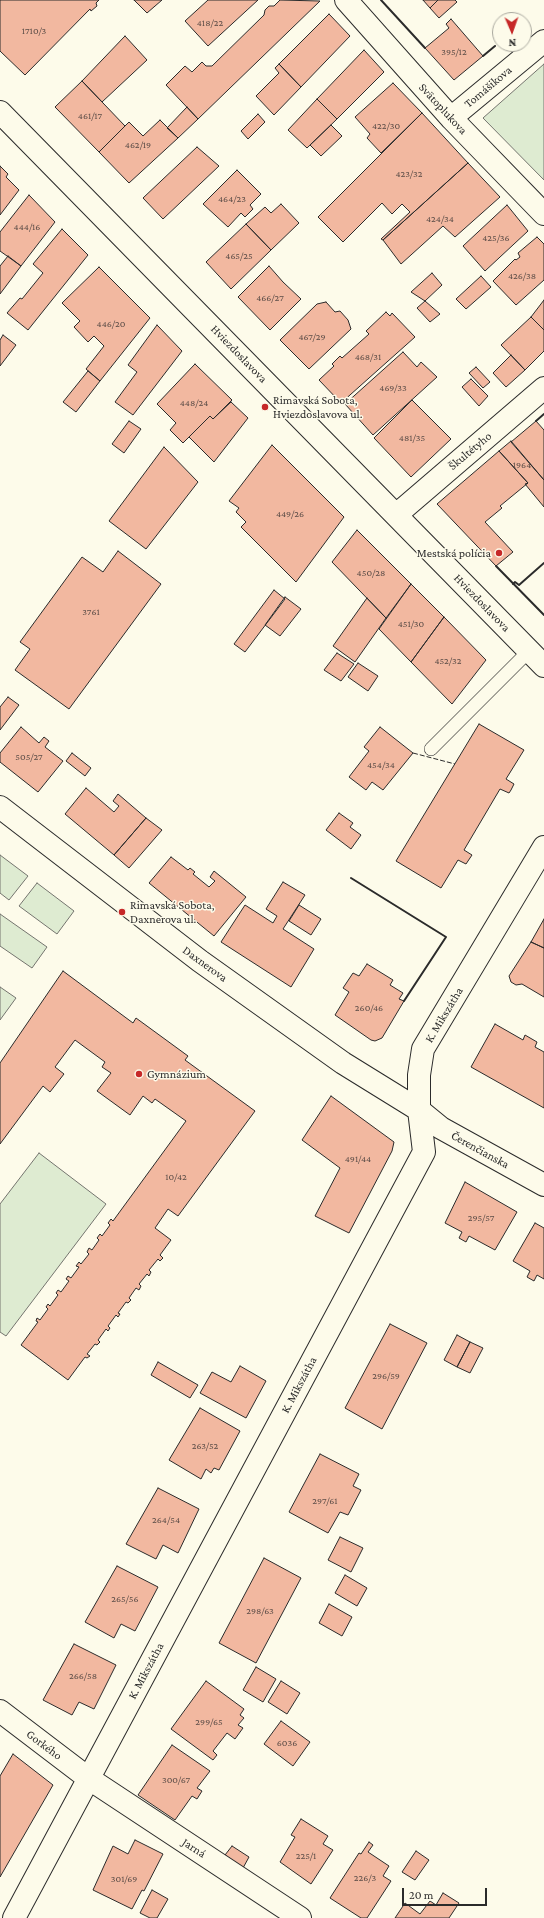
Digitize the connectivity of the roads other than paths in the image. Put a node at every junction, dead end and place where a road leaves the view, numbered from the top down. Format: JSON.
{"nodes":[{"id":1,"x":346,"y":0,"type":"edge"},
{"id":2,"x":544,"y":41,"type":"edge"},
{"id":3,"x":0,"y":112,"type":"edge"},
{"id":4,"x":451,"y":118,"type":"junction"},
{"id":5,"x":544,"y":214,"type":"edge"},
{"id":6,"x":544,"y":388,"type":"edge"},
{"id":7,"x":396,"y":515,"type":"junction"},
{"id":8,"x":529,"y":651,"type":"junction"},
{"id":9,"x":544,"y":666,"type":"edge"},
{"id":10,"x":431,"y":749,"type":"dead end"},
{"id":11,"x":0,"y":807,"type":"edge"},
{"id":12,"x":544,"y":847,"type":"edge"},
{"id":13,"x":419,"y":1110,"type":"junction"},
{"id":14,"x":544,"y":1185,"type":"edge"},
{"id":15,"x":0,"y":1711,"type":"edge"},
{"id":16,"x":88,"y":1778,"type":"junction"},
{"id":17,"x":14,"y":1918,"type":"edge"},
{"id":18,"x":300,"y":1918,"type":"edge"}],
"edges":[{"from":1,"to":4,"type":"street","name":"Svätoplukova"},
{"from":2,"to":4,"type":"street","name":"Tomášikova"},
{"from":3,"to":7,"type":"street","name":"Hviezdoslavova"},
{"from":4,"to":5,"type":"street","name":"Svätoplukova"},
{"from":6,"to":7,"type":"street","name":"Škultétyho"},
{"from":7,"to":8,"type":"street","name":"Hviezdoslavova"},
{"from":8,"to":9,"type":"street","name":"Hviezdoslavova"},
{"from":8,"to":10,"type":"lane"},
{"from":11,"to":13,"type":"street","name":"Daxnerova"},
{"from":12,"to":13,"type":"street","name":"K. Mikszátha"},
{"from":13,"to":14,"type":"street","name":"Čerenčianska"},
{"from":13,"to":16,"type":"street","name":"K. Mikszátha"},
{"from":15,"to":16,"type":"street","name":"Gorkého"},
{"from":16,"to":17,"type":"street","name":"K. Mikszátha"},
{"from":16,"to":18,"type":"street","name":"Jarná"}]}
